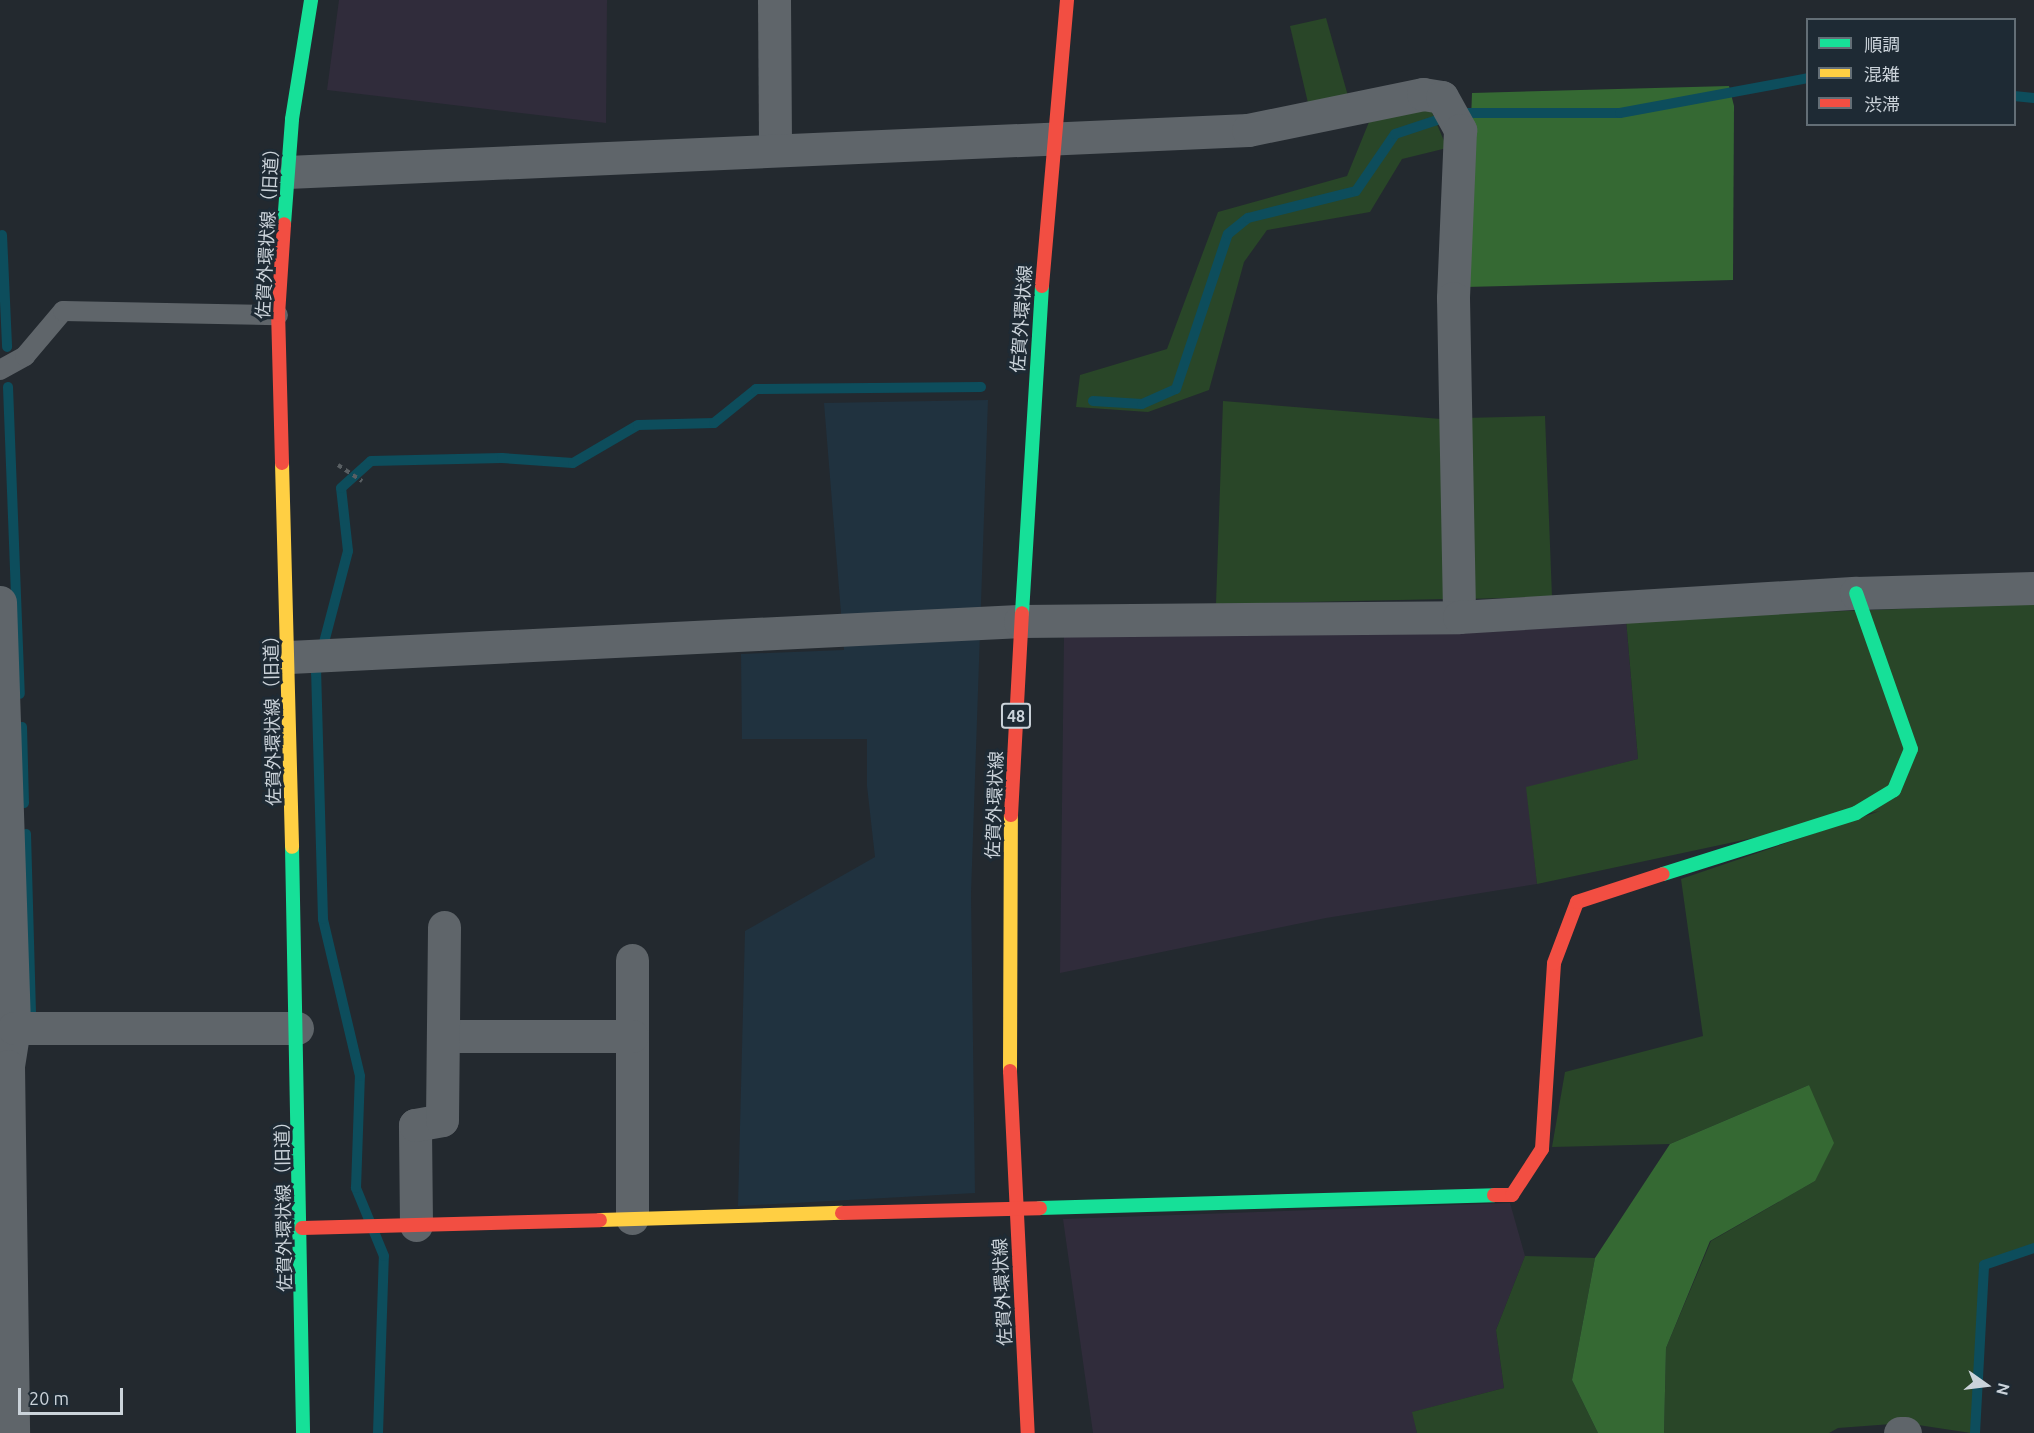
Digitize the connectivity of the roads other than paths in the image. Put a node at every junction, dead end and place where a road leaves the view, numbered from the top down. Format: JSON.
{"nodes":[{"id":1,"x":311,"y":0,"type":"edge"},
{"id":2,"x":774,"y":0,"type":"edge"},
{"id":3,"x":1067,"y":0,"type":"edge"},
{"id":4,"x":1054,"y":138,"type":"junction"},
{"id":5,"x":775,"y":150,"type":"junction"},
{"id":6,"x":287,"y":172,"type":"junction"},
{"id":7,"x":278,"y":315,"type":"junction"},
{"id":8,"x":0,"y":370,"type":"edge"},
{"id":9,"x":2034,"y":588,"type":"edge"},
{"id":10,"x":1856,"y":593,"type":"junction"},
{"id":11,"x":0,"y":602,"type":"edge"},
{"id":12,"x":1459,"y":617,"type":"junction"},
{"id":13,"x":1020,"y":621,"type":"junction"},
{"id":14,"x":289,"y":657,"type":"junction"},
{"id":15,"x":444,"y":927,"type":"dead end"},
{"id":16,"x":632,"y":960,"type":"dead end"},
{"id":17,"x":14,"y":1028,"type":"junction"},
{"id":18,"x":297,"y":1028,"type":"junction"},
{"id":19,"x":443,"y":1036,"type":"junction"},
{"id":20,"x":632,"y":1036,"type":"junction"},
{"id":21,"x":4,"y":1066,"type":"edge"},
{"id":22,"x":1016,"y":1207,"type":"junction"},
{"id":23,"x":632,"y":1218,"type":"junction"},
{"id":24,"x":405,"y":1225,"type":"junction"},
{"id":25,"x":302,"y":1228,"type":"junction"},
{"id":26,"x":13,"y":1433,"type":"edge"},
{"id":27,"x":303,"y":1433,"type":"edge"},
{"id":28,"x":1028,"y":1433,"type":"edge"},
{"id":29,"x":1900,"y":1433,"type":"edge"},
{"id":30,"x":1905,"y":1433,"type":"edge"}],
"edges":[{"from":1,"to":6,"type":"street","name":"佐賀外環状線（旧道）"},
{"from":2,"to":5,"type":"street"},
{"from":3,"to":4,"type":"street","name":"佐賀外環状線","number":"48"},
{"from":4,"to":5,"type":"street"},
{"from":4,"to":12,"type":"street"},
{"from":4,"to":13,"type":"street","name":"佐賀外環状線","number":"48"},
{"from":5,"to":6,"type":"street"},
{"from":6,"to":7,"type":"street","name":"佐賀外環状線（旧道）"},
{"from":7,"to":8,"type":"lane"},
{"from":7,"to":14,"type":"street","name":"佐賀外環状線（旧道）"},
{"from":9,"to":10,"type":"street"},
{"from":10,"to":12,"type":"street"},
{"from":10,"to":22,"type":"street"},
{"from":11,"to":17,"type":"street"},
{"from":12,"to":13,"type":"street"},
{"from":13,"to":14,"type":"street"},
{"from":13,"to":22,"type":"street","name":"佐賀外環状線","number":"48"},
{"from":14,"to":18,"type":"street","name":"佐賀外環状線（旧道）"},
{"from":15,"to":19,"type":"street"},
{"from":16,"to":20,"type":"street"},
{"from":17,"to":18,"type":"street"},
{"from":17,"to":21,"type":"street"},
{"from":18,"to":25,"type":"street","name":"佐賀外環状線（旧道）"},
{"from":19,"to":20,"type":"street"},
{"from":19,"to":24,"type":"street"},
{"from":20,"to":23,"type":"street"},
{"from":21,"to":26,"type":"street"},
{"from":22,"to":23,"type":"street"},
{"from":22,"to":28,"type":"street","name":"佐賀外環状線","number":"48"},
{"from":23,"to":24,"type":"street"},
{"from":24,"to":25,"type":"street"},
{"from":25,"to":27,"type":"street","name":"佐賀外環状線（旧道）"},
{"from":29,"to":30,"type":"street"}]}
